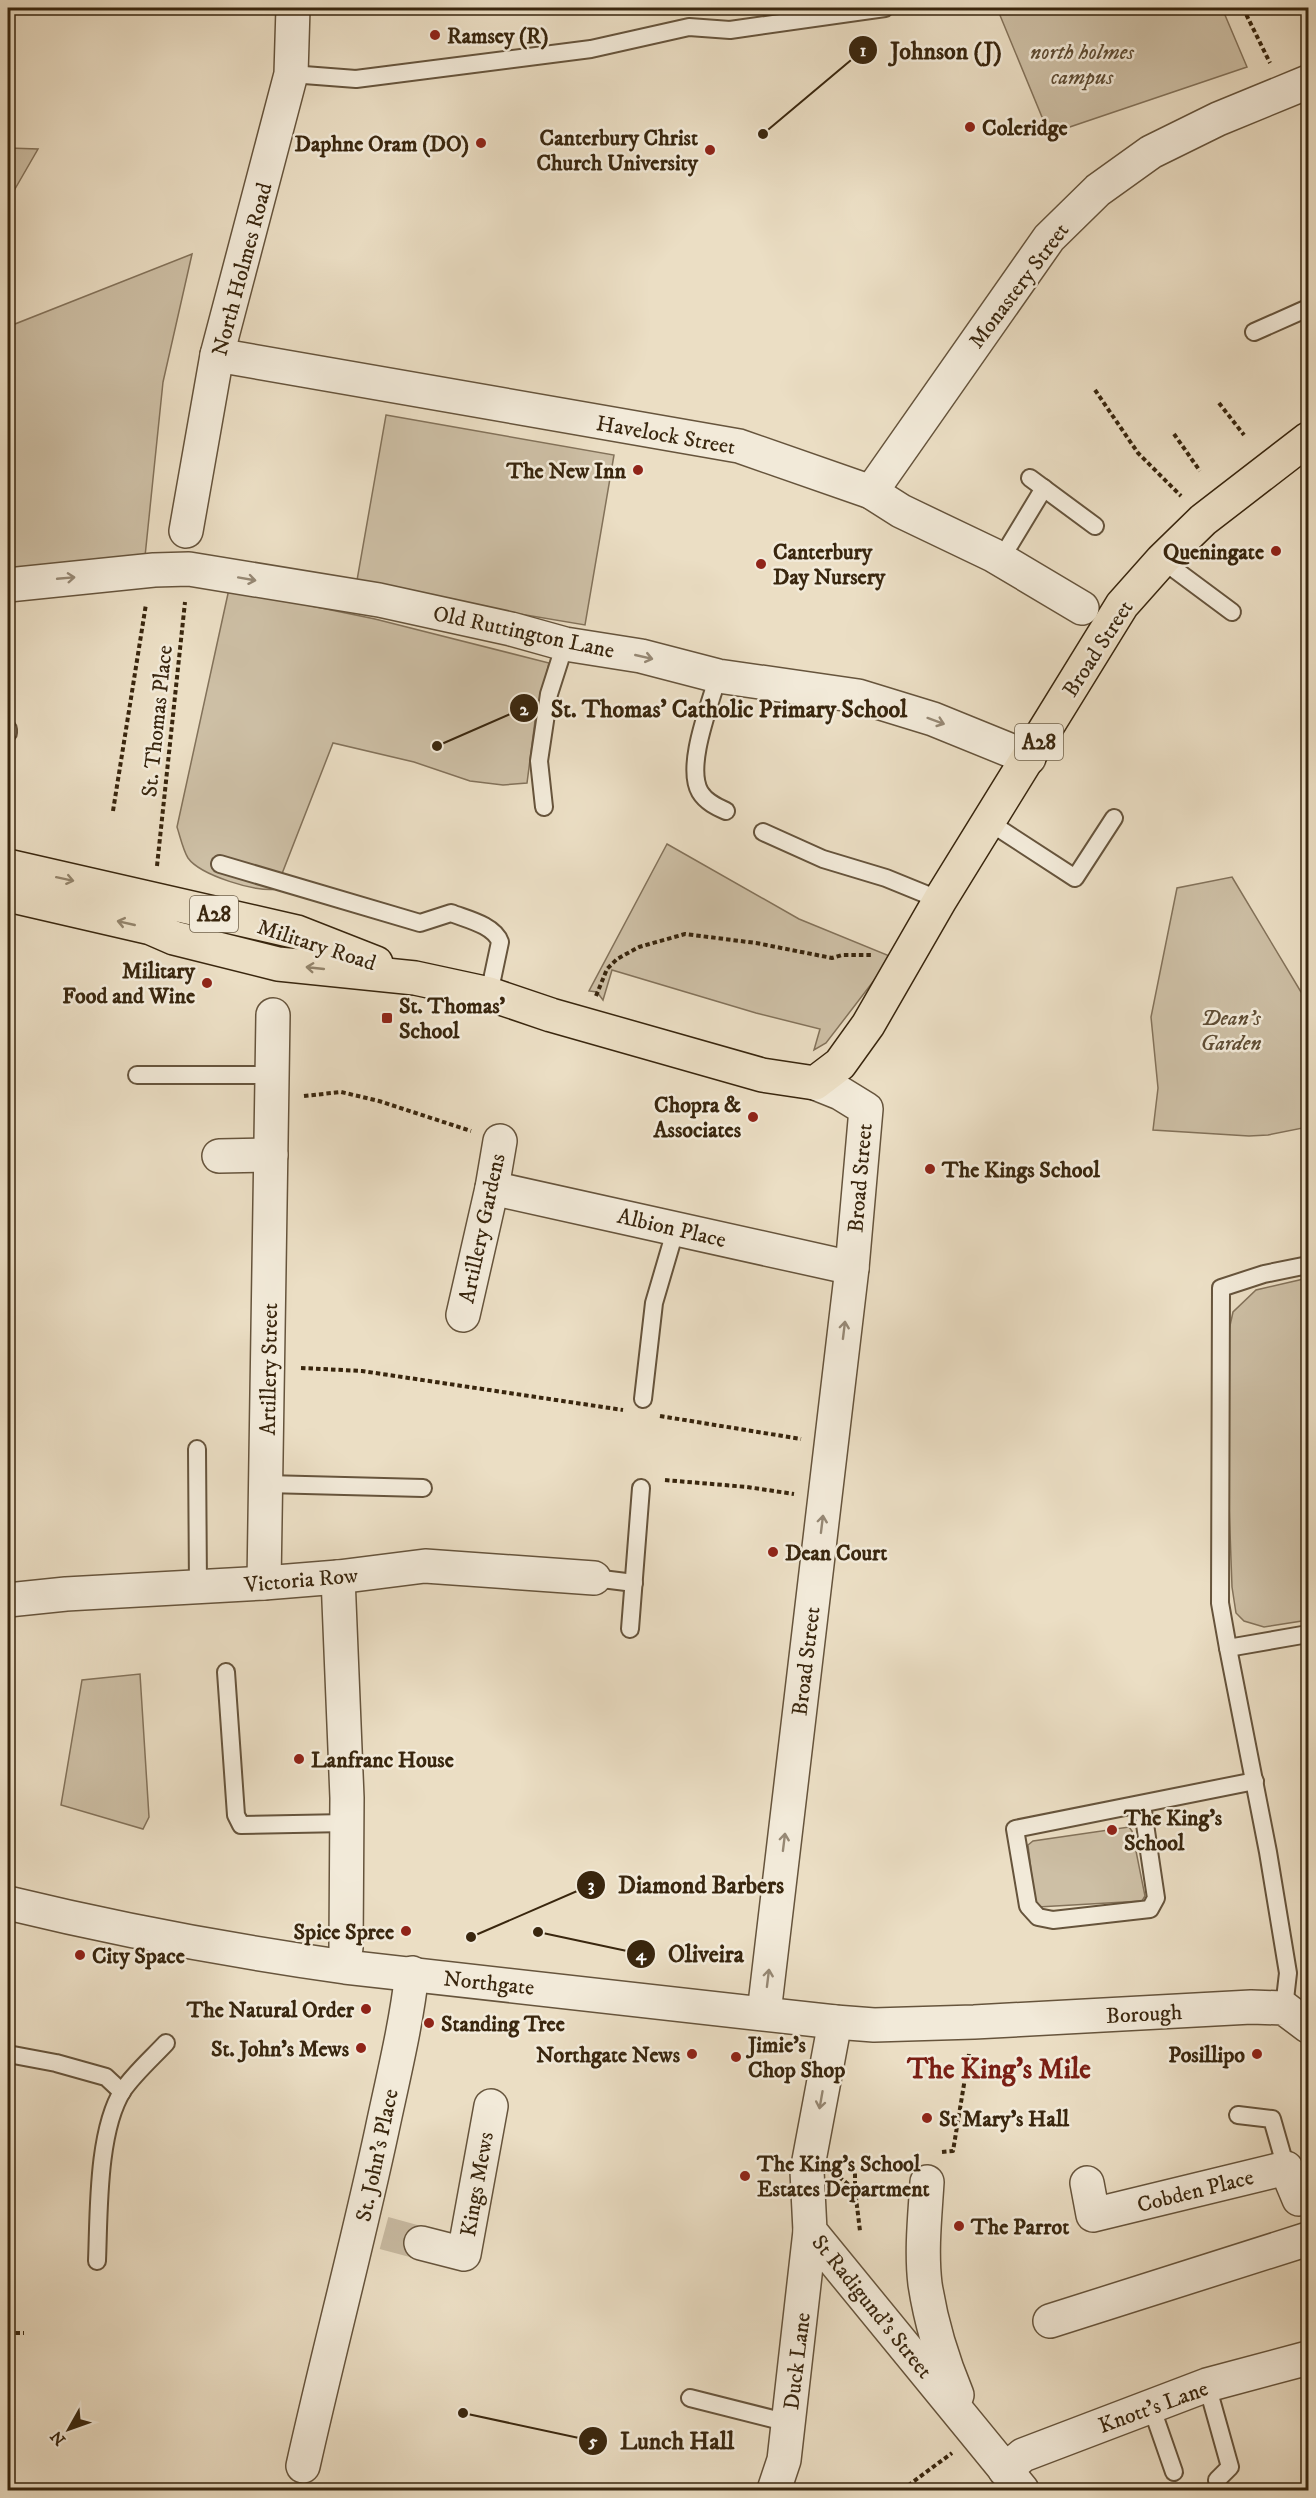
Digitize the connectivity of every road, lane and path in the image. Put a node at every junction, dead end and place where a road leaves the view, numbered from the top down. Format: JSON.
{"nodes":[{"id":1,"x":293,"y":8,"type":"edge"},
{"id":2,"x":885,"y":8,"type":"edge"},
{"id":3,"x":1243,"y":8,"type":"edge"},
{"id":4,"x":291,"y":74,"type":"junction"},
{"id":5,"x":1296,"y":87,"type":"edge"},
{"id":6,"x":1308,"y":308,"type":"edge"},
{"id":7,"x":1254,"y":332,"type":"dead end"},
{"id":8,"x":217,"y":356,"type":"junction"},
{"id":9,"x":1095,"y":390,"type":"dead end"},
{"id":10,"x":1219,"y":403,"type":"dead end"},
{"id":11,"x":1174,"y":434,"type":"dead end"},
{"id":12,"x":1244,"y":435,"type":"dead end"},
{"id":13,"x":1308,"y":439,"type":"edge"},
{"id":14,"x":1200,"y":471,"type":"dead end"},
{"id":15,"x":1030,"y":478,"type":"dead end"},
{"id":16,"x":1044,"y":488,"type":"junction"},
{"id":17,"x":871,"y":492,"type":"junction"},
{"id":18,"x":1203,"y":520,"type":"junction"},
{"id":19,"x":1095,"y":526,"type":"dead end"},
{"id":20,"x":186,"y":531,"type":"dead end"},
{"id":21,"x":1001,"y":560,"type":"junction"},
{"id":22,"x":1162,"y":560,"type":"junction"},
{"id":23,"x":189,"y":569,"type":"junction"},
{"id":24,"x":151,"y":570,"type":"junction"},
{"id":25,"x":8,"y":585,"type":"edge"},
{"id":26,"x":1082,"y":608,"type":"dead end"},
{"id":27,"x":1232,"y":612,"type":"dead end"},
{"id":28,"x":565,"y":644,"type":"junction"},
{"id":29,"x":718,"y":676,"type":"junction"},
{"id":30,"x":1029,"y":758,"type":"junction"},
{"id":31,"x":544,"y":807,"type":"dead end"},
{"id":32,"x":114,"y":811,"type":"dead end"},
{"id":33,"x":726,"y":811,"type":"dead end"},
{"id":34,"x":1114,"y":818,"type":"dead end"},
{"id":35,"x":989,"y":822,"type":"junction"},
{"id":36,"x":763,"y":832,"type":"dead end"},
{"id":37,"x":220,"y":864,"type":"dead end"},
{"id":38,"x":8,"y":866,"type":"edge"},
{"id":39,"x":156,"y":877,"type":"dead end"},
{"id":40,"x":8,"y":895,"type":"edge"},
{"id":41,"x":940,"y":900,"type":"junction"},
{"id":42,"x":903,"y":966,"type":"junction"},
{"id":43,"x":415,"y":978,"type":"junction"},
{"id":44,"x":489,"y":994,"type":"junction"},
{"id":45,"x":594,"y":1000,"type":"dead end"},
{"id":46,"x":273,"y":1015,"type":"dead end"},
{"id":47,"x":137,"y":1075,"type":"dead end"},
{"id":48,"x":815,"y":1083,"type":"junction"},
{"id":49,"x":272,"y":1087,"type":"junction"},
{"id":50,"x":500,"y":1141,"type":"joint"},
{"id":51,"x":219,"y":1155,"type":"dead end"},
{"id":52,"x":271,"y":1155,"type":"junction"},
{"id":53,"x":492,"y":1188,"type":"junction"},
{"id":54,"x":676,"y":1228,"type":"junction"},
{"id":55,"x":1308,"y":1265,"type":"edge"},
{"id":56,"x":852,"y":1268,"type":"junction"},
{"id":57,"x":463,"y":1315,"type":"dead end"},
{"id":58,"x":269,"y":1366,"type":"junction"},
{"id":59,"x":638,"y":1405,"type":"joint"},
{"id":60,"x":656,"y":1415,"type":"dead end"},
{"id":61,"x":831,"y":1444,"type":"junction"},
{"id":62,"x":197,"y":1449,"type":"dead end"},
{"id":63,"x":266,"y":1484,"type":"junction"},
{"id":64,"x":423,"y":1488,"type":"dead end"},
{"id":65,"x":640,"y":1488,"type":"joint"},
{"id":66,"x":825,"y":1499,"type":"junction"},
{"id":67,"x":338,"y":1577,"type":"junction"},
{"id":68,"x":594,"y":1578,"type":"joint"},
{"id":69,"x":264,"y":1583,"type":"junction"},
{"id":70,"x":634,"y":1583,"type":"junction"},
{"id":71,"x":198,"y":1587,"type":"junction"},
{"id":72,"x":8,"y":1599,"type":"edge"},
{"id":73,"x":630,"y":1629,"type":"dead end"},
{"id":74,"x":1308,"y":1634,"type":"edge"},
{"id":75,"x":1228,"y":1648,"type":"junction"},
{"id":76,"x":226,"y":1672,"type":"dead end"},
{"id":77,"x":1255,"y":1781,"type":"junction"},
{"id":78,"x":1142,"y":1804,"type":"junction"},
{"id":79,"x":347,"y":1823,"type":"junction"},
{"id":80,"x":8,"y":1903,"type":"edge"},
{"id":81,"x":346,"y":1948,"type":"dead end"},
{"id":82,"x":412,"y":1973,"type":"junction"},
{"id":83,"x":764,"y":2013,"type":"junction"},
{"id":84,"x":1296,"y":2017,"type":"edge"},
{"id":85,"x":835,"y":2022,"type":"junction"},
{"id":86,"x":974,"y":2022,"type":"junction"},
{"id":87,"x":166,"y":2043,"type":"dead end"},
{"id":88,"x":8,"y":2054,"type":"edge"},
{"id":89,"x":122,"y":2092,"type":"junction"},
{"id":90,"x":491,"y":2106,"type":"dead end"},
{"id":91,"x":1239,"y":2115,"type":"dead end"},
{"id":92,"x":855,"y":2166,"type":"dead end"},
{"id":93,"x":1286,"y":2168,"type":"junction"},
{"id":94,"x":927,"y":2182,"type":"joint"},
{"id":95,"x":1087,"y":2183,"type":"dead end"},
{"id":96,"x":1305,"y":2207,"type":"edge"},
{"id":97,"x":810,"y":2231,"type":"junction"},
{"id":98,"x":860,"y":2231,"type":"dead end"},
{"id":99,"x":1308,"y":2239,"type":"edge"},
{"id":100,"x":421,"y":2243,"type":"tunnel mouth"},
{"id":101,"x":97,"y":2261,"type":"dead end"},
{"id":102,"x":1050,"y":2321,"type":"dead end"},
{"id":103,"x":8,"y":2333,"type":"edge"},
{"id":104,"x":24,"y":2333,"type":"dead end"},
{"id":105,"x":1308,"y":2358,"type":"edge"},
{"id":106,"x":1207,"y":2385,"type":"junction"},
{"id":107,"x":690,"y":2398,"type":"dead end"},
{"id":108,"x":1151,"y":2406,"type":"junction"},
{"id":109,"x":789,"y":2422,"type":"junction"},
{"id":110,"x":974,"y":2431,"type":"junction"},
{"id":111,"x":303,"y":2466,"type":"dead end"},
{"id":112,"x":1174,"y":2472,"type":"dead end"},
{"id":113,"x":1013,"y":2480,"type":"edge"},
{"id":114,"x":774,"y":2490,"type":"edge"},
{"id":115,"x":902,"y":2490,"type":"edge"},
{"id":116,"x":1219,"y":2490,"type":"edge"}],
"edges":[{"from":1,"to":4,"type":"street","name":"North Holmes Road"},
{"from":2,"to":4,"type":"lane"},
{"from":3,"to":5,"type":"path"},
{"from":4,"to":8,"type":"street","name":"North Holmes Road"},
{"from":5,"to":17,"type":"street","name":"Monastery Street"},
{"from":6,"to":7,"type":"lane"},
{"from":8,"to":17,"type":"street","name":"Havelock Street"},
{"from":8,"to":20,"type":"street","name":"North Holmes Road"},
{"from":9,"to":18,"type":"path"},
{"from":10,"to":12,"type":"path"},
{"from":11,"to":14,"type":"path"},
{"from":13,"to":18,"type":"highway","name":"Broad Street","number":"A28"},
{"from":15,"to":16,"type":"lane"},
{"from":16,"to":19,"type":"lane"},
{"from":16,"to":21,"type":"lane"},
{"from":17,"to":21,"type":"street","name":"Havelock Street"},
{"from":18,"to":22,"type":"highway","name":"Broad Street","number":"A28"},
{"from":21,"to":26,"type":"street","name":"Havelock Street"},
{"from":22,"to":27,"type":"lane"},
{"from":22,"to":30,"type":"highway","name":"Broad Street","number":"A28"},
{"from":23,"to":24,"type":"street","name":"Old Ruttington Lane"},
{"from":23,"to":28,"type":"street","name":"Old Ruttington Lane","one_way":true},
{"from":23,"to":39,"type":"path","name":"St. Thomas Place"},
{"from":25,"to":24,"type":"street","name":"Old Ruttington Lane","one_way":true},
{"from":24,"to":32,"type":"path"},
{"from":28,"to":29,"type":"street","name":"Old Ruttington Lane","one_way":true},
{"from":28,"to":31,"type":"lane"},
{"from":29,"to":30,"type":"street","name":"Old Ruttington Lane","one_way":true},
{"from":29,"to":33,"type":"lane"},
{"from":30,"to":35,"type":"highway","name":"Broad Street","number":"A28"},
{"from":34,"to":35,"type":"lane"},
{"from":35,"to":41,"type":"highway","name":"Broad Street","number":"A28"},
{"from":36,"to":41,"type":"lane"},
{"from":37,"to":44,"type":"lane"},
{"from":38,"to":43,"type":"highway","name":"Military Road","number":"A28","one_way":true},
{"from":43,"to":40,"type":"highway","name":"Military Road","number":"A28","one_way":true},
{"from":41,"to":42,"type":"highway","name":"Broad Street","number":"A28"},
{"from":42,"to":45,"type":"path"},
{"from":42,"to":48,"type":"highway","name":"Broad Street","number":"A28"},
{"from":43,"to":44,"type":"highway","name":"Military Road","number":"A28"},
{"from":44,"to":48,"type":"highway","name":"Military Road","number":"A28"},
{"from":46,"to":49,"type":"street","name":"Artillery Street"},
{"from":47,"to":49,"type":"lane"},
{"from":48,"to":56,"type":"street","name":"Broad Street"},
{"from":49,"to":50,"type":"path"},
{"from":49,"to":52,"type":"street","name":"Artillery Street"},
{"from":50,"to":53,"type":"street","name":"Artillery Gardens"},
{"from":51,"to":52,"type":"street"},
{"from":52,"to":58,"type":"street","name":"Artillery Street"},
{"from":53,"to":54,"type":"street","name":"Albion Place"},
{"from":53,"to":57,"type":"street","name":"Artillery Gardens"},
{"from":54,"to":56,"type":"street","name":"Albion Place"},
{"from":54,"to":59,"type":"lane"},
{"from":55,"to":75,"type":"lane"},
{"from":61,"to":56,"type":"street","name":"Broad Street","one_way":true},
{"from":58,"to":59,"type":"path"},
{"from":58,"to":63,"type":"street","name":"Artillery Street"},
{"from":60,"to":61,"type":"path"},
{"from":61,"to":66,"type":"street","name":"Broad Street"},
{"from":62,"to":71,"type":"lane"},
{"from":63,"to":64,"type":"lane"},
{"from":63,"to":69,"type":"street","name":"Artillery Street"},
{"from":65,"to":66,"type":"path"},
{"from":65,"to":70,"type":"lane"},
{"from":83,"to":66,"type":"street","name":"Broad Street","one_way":true},
{"from":67,"to":68,"type":"street","name":"Victoria Row"},
{"from":67,"to":69,"type":"street","name":"Victoria Row"},
{"from":67,"to":79,"type":"street"},
{"from":68,"to":70,"type":"lane"},
{"from":69,"to":71,"type":"street","name":"Victoria Row"},
{"from":70,"to":73,"type":"lane"},
{"from":71,"to":72,"type":"street","name":"Victoria Row"},
{"from":74,"to":75,"type":"lane"},
{"from":75,"to":77,"type":"lane"},
{"from":76,"to":79,"type":"lane"},
{"from":77,"to":78,"type":"lane"},
{"from":77,"to":84,"type":"lane"},
{"from":78,"to":78,"type":"lane"},
{"from":79,"to":81,"type":"street"},
{"from":80,"to":82,"type":"street","name":"Northgate"},
{"from":82,"to":83,"type":"street","name":"Northgate"},
{"from":82,"to":111,"type":"street","name":"St. John's Place"},
{"from":83,"to":85,"type":"street","name":"Northgate"},
{"from":84,"to":86,"type":"street","name":"Borough"},
{"from":85,"to":86,"type":"street","name":"Northgate"},
{"from":85,"to":97,"type":"street","name":"St Radigund's Street","one_way":true},
{"from":86,"to":94,"type":"path"},
{"from":87,"to":89,"type":"lane"},
{"from":88,"to":89,"type":"lane"},
{"from":89,"to":101,"type":"lane"},
{"from":90,"to":100,"type":"street","name":"Kings Mews"},
{"from":91,"to":93,"type":"lane"},
{"from":92,"to":98,"type":"path"},
{"from":93,"to":95,"type":"street","name":"Cobden Place"},
{"from":93,"to":96,"type":"street"},
{"from":94,"to":110,"type":"street"},
{"from":97,"to":109,"type":"street","name":"Duck Lane"},
{"from":97,"to":110,"type":"street","name":"St Radigund's Street"},
{"from":99,"to":102,"type":"street"},
{"from":103,"to":104,"type":"path"},
{"from":105,"to":106,"type":"street","name":"Knott's Lane"},
{"from":106,"to":108,"type":"street","name":"Knott's Lane"},
{"from":106,"to":116,"type":"lane"},
{"from":107,"to":109,"type":"lane"},
{"from":108,"to":112,"type":"lane"},
{"from":108,"to":113,"type":"street","name":"Knott's Lane"},
{"from":109,"to":114,"type":"street","name":"Duck Lane"},
{"from":110,"to":113,"type":"street","name":"St Radigund's Street"},
{"from":110,"to":115,"type":"path"}]}
